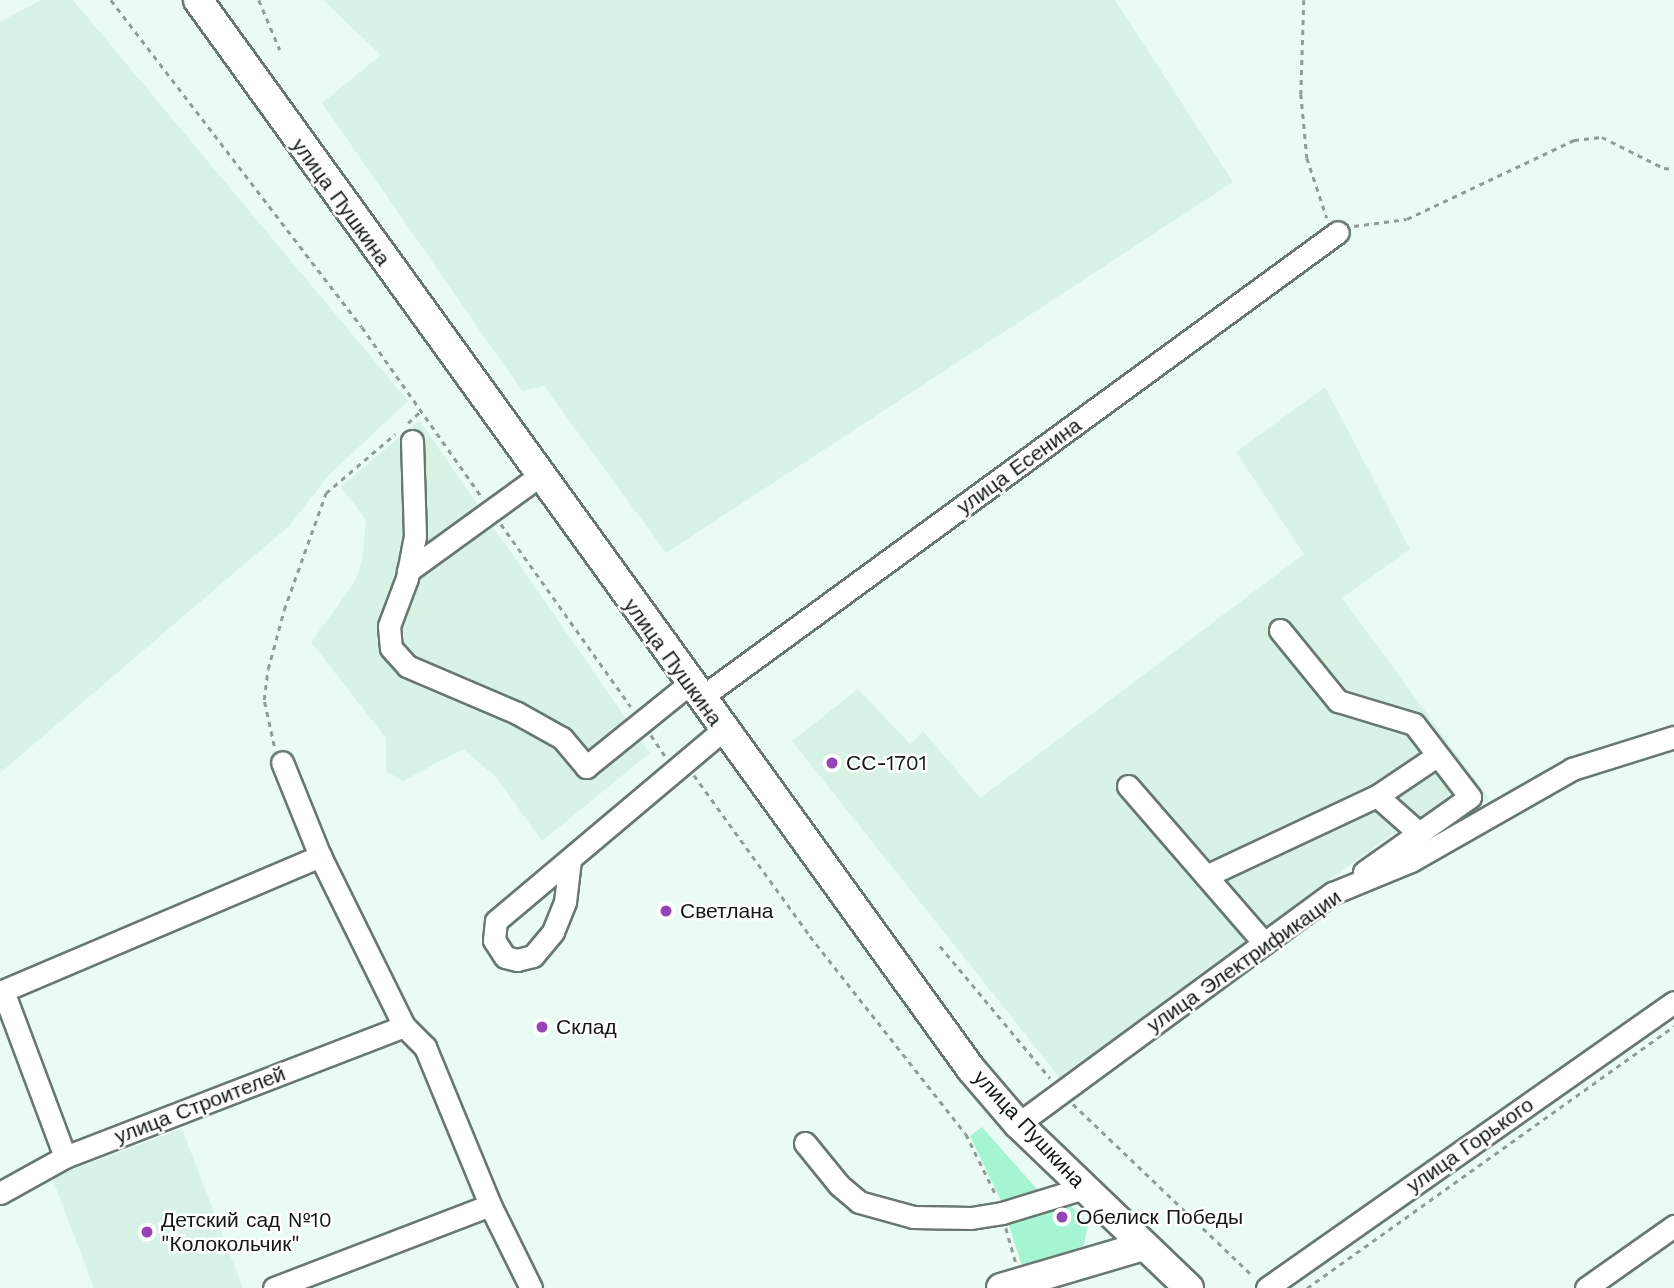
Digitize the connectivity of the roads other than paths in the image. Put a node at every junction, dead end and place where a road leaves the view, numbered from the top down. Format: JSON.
{"nodes":[{"id":1,"x":198,"y":0,"type":"edge"},
{"id":2,"x":1338,"y":232,"type":"road end"},
{"id":3,"x":412,"y":441,"type":"dead end"},
{"id":4,"x":539,"y":476,"type":"junction"},
{"id":5,"x":408,"y":571,"type":"junction"},
{"id":6,"x":1280,"y":630,"type":"dead end"},
{"id":7,"x":694,"y":691,"type":"junction"},
{"id":8,"x":722,"y":731,"type":"junction"},
{"id":9,"x":1674,"y":737,"type":"edge"},
{"id":10,"x":1438,"y":755,"type":"junction"},
{"id":11,"x":282,"y":762,"type":"road end"},
{"id":12,"x":1128,"y":786,"type":"dead end"},
{"id":13,"x":1377,"y":796,"type":"junction"},
{"id":14,"x":1419,"y":833,"type":"junction"},
{"id":15,"x":320,"y":856,"type":"junction"},
{"id":16,"x":570,"y":860,"type":"junction"},
{"id":17,"x":1206,"y":876,"type":"junction"},
{"id":18,"x":1333,"y":893,"type":"junction"},
{"id":19,"x":1264,"y":943,"type":"junction"},
{"id":20,"x":2,"y":991,"type":"edge"},
{"id":21,"x":1674,"y":1002,"type":"edge"},
{"id":22,"x":404,"y":1026,"type":"junction"},
{"id":23,"x":1018,"y":1124,"type":"junction"},
{"id":24,"x":805,"y":1143,"type":"dead end"},
{"id":25,"x":65,"y":1157,"type":"junction"},
{"id":26,"x":1084,"y":1188,"type":"junction"},
{"id":27,"x":0,"y":1193,"type":"edge"},
{"id":28,"x":490,"y":1205,"type":"junction"},
{"id":29,"x":1674,"y":1226,"type":"edge"},
{"id":30,"x":1144,"y":1246,"type":"junction"},
{"id":31,"x":1015,"y":1286,"type":"edge"},
{"id":32,"x":274,"y":1288,"type":"edge"},
{"id":33,"x":531,"y":1288,"type":"edge"},
{"id":34,"x":1189,"y":1288,"type":"edge"},
{"id":35,"x":1267,"y":1288,"type":"edge"},
{"id":36,"x":1586,"y":1288,"type":"edge"}],
"edges":[{"from":1,"to":4,"type":"main road","name":"улица Пушкина"},
{"from":2,"to":7,"type":"street","name":"улица Есенина"},
{"from":3,"to":5,"type":"street"},
{"from":4,"to":5,"type":"street"},
{"from":4,"to":7,"type":"main road","name":"улица Пушкина"},
{"from":5,"to":7,"type":"street","name":"улица Есенина"},
{"from":6,"to":10,"type":"street"},
{"from":7,"to":8,"type":"main road","name":"улица Пушкина"},
{"from":8,"to":16,"type":"street"},
{"from":8,"to":23,"type":"main road","name":"улица Пушкина"},
{"from":9,"to":18,"type":"street","name":"улица Электрификации"},
{"from":10,"to":13,"type":"street"},
{"from":10,"to":14,"type":"street"},
{"from":11,"to":15,"type":"street"},
{"from":12,"to":17,"type":"street"},
{"from":13,"to":14,"type":"street"},
{"from":13,"to":17,"type":"street"},
{"from":14,"to":18,"type":"street"},
{"from":15,"to":20,"type":"street"},
{"from":15,"to":22,"type":"street"},
{"from":16,"to":16,"type":"street"},
{"from":17,"to":19,"type":"street"},
{"from":18,"to":19,"type":"street","name":"улица Электрификации"},
{"from":19,"to":23,"type":"street","name":"улица Электрификации"},
{"from":20,"to":25,"type":"street"},
{"from":21,"to":35,"type":"street","name":"улица Горького"},
{"from":22,"to":25,"type":"street","name":"улица Строителей"},
{"from":22,"to":28,"type":"street"},
{"from":23,"to":26,"type":"main road","name":"улица Пушкина"},
{"from":24,"to":26,"type":"street"},
{"from":25,"to":27,"type":"street","name":"улица Строителей"},
{"from":26,"to":30,"type":"main road","name":"улица Пушкина"},
{"from":28,"to":32,"type":"street"},
{"from":28,"to":33,"type":"street"},
{"from":29,"to":36,"type":"street"},
{"from":30,"to":31,"type":"main road"},
{"from":30,"to":34,"type":"main road","name":"улица Пушкина"}]}
